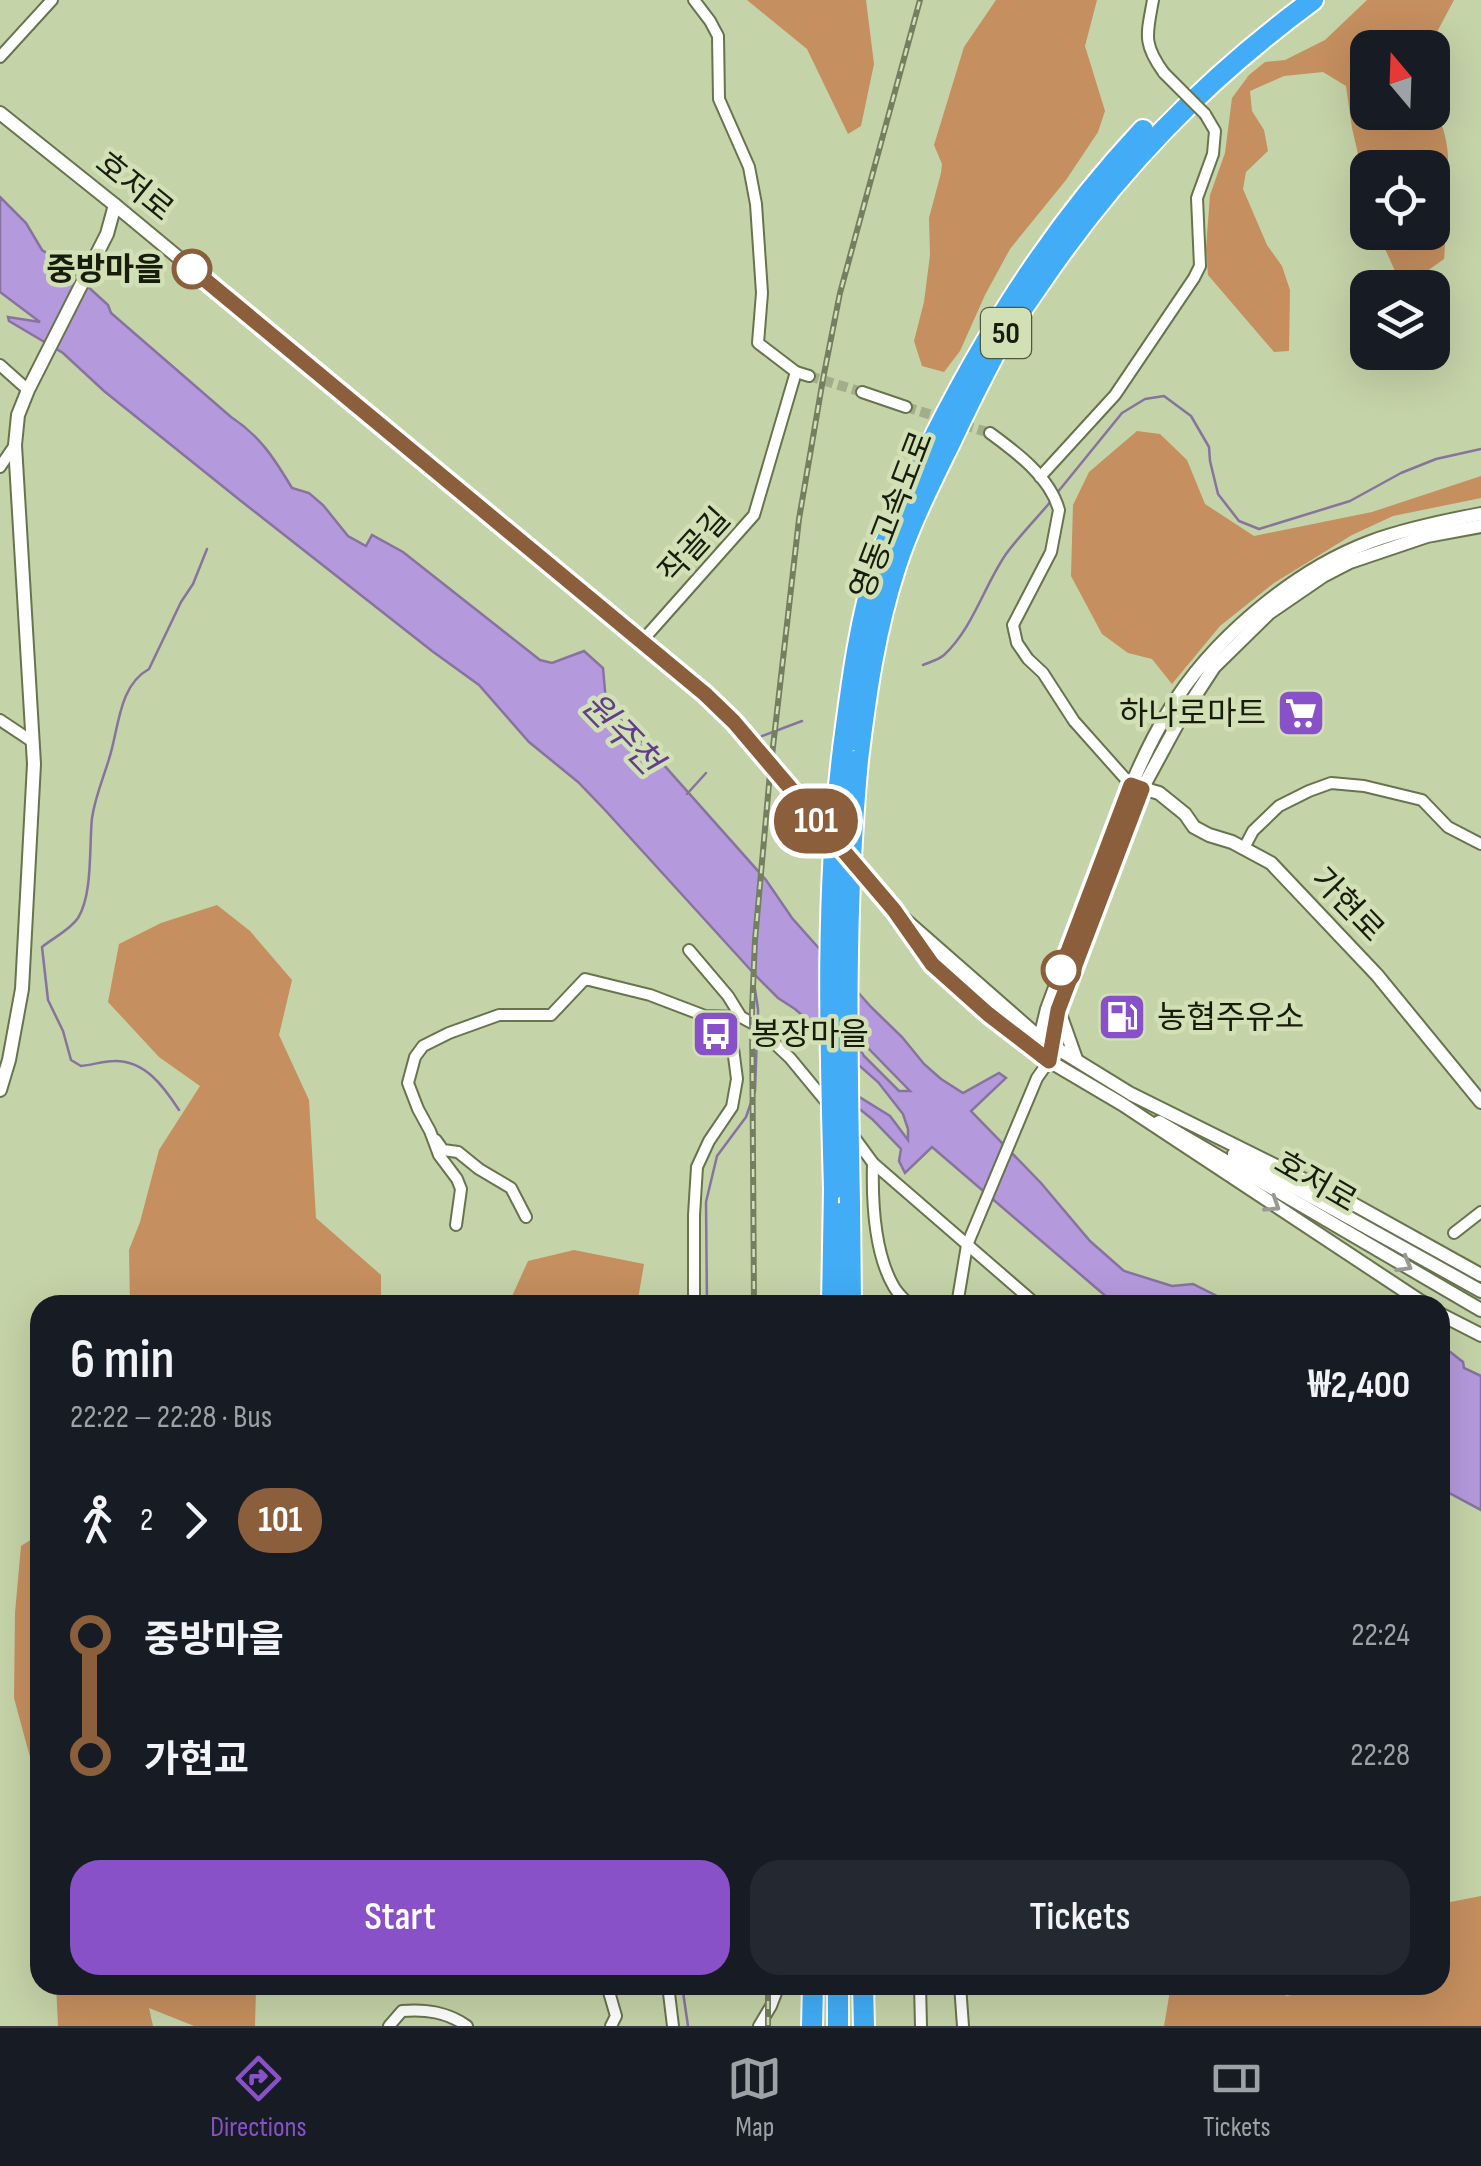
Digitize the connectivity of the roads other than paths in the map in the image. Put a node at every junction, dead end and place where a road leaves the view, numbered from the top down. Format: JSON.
{"nodes":[{"id":1,"x":52,"y":0,"type":"edge"},
{"id":2,"x":694,"y":0,"type":"edge"},
{"id":3,"x":1153,"y":0,"type":"edge"},
{"id":4,"x":1290,"y":0,"type":"edge"},
{"id":5,"x":1313,"y":0,"type":"edge"},
{"id":6,"x":0,"y":58,"type":"edge"},
{"id":7,"x":0,"y":114,"type":"edge"},
{"id":8,"x":115,"y":205,"type":"junction"},
{"id":9,"x":0,"y":365,"type":"edge"},
{"id":10,"x":796,"y":372,"type":"junction"},
{"id":11,"x":809,"y":376,"type":"tunnel mouth"},
{"id":12,"x":32,"y":385,"type":"junction"},
{"id":13,"x":862,"y":392,"type":"tunnel mouth"},
{"id":14,"x":906,"y":407,"type":"tunnel mouth"},
{"id":15,"x":990,"y":433,"type":"tunnel mouth"},
{"id":16,"x":15,"y":445,"type":"junction"},
{"id":17,"x":0,"y":467,"type":"edge"},
{"id":18,"x":1043,"y":481,"type":"junction"},
{"id":19,"x":1481,"y":514,"type":"edge"},
{"id":20,"x":1481,"y":526,"type":"edge"},
{"id":21,"x":642,"y":640,"type":"junction"},
{"id":22,"x":0,"y":720,"type":"edge"},
{"id":23,"x":33,"y":742,"type":"junction"},
{"id":24,"x":850,"y":754,"type":"junction"},
{"id":25,"x":1136,"y":787,"type":"junction"},
{"id":26,"x":1481,"y":844,"type":"edge"},
{"id":27,"x":1244,"y":848,"type":"junction"},
{"id":28,"x":894,"y":910,"type":"junction"},
{"id":29,"x":689,"y":950,"type":"dead end"},
{"id":30,"x":1052,"y":1010,"type":"junction"},
{"id":31,"x":1008,"y":1012,"type":"junction"},
{"id":32,"x":735,"y":1018,"type":"junction"},
{"id":33,"x":1046,"y":1041,"type":"junction"},
{"id":34,"x":1044,"y":1058,"type":"junction"},
{"id":35,"x":1076,"y":1059,"type":"junction"},
{"id":36,"x":0,"y":1090,"type":"edge"},
{"id":37,"x":1126,"y":1099,"type":"junction"},
{"id":38,"x":1481,"y":1102,"type":"edge"},
{"id":39,"x":1172,"y":1125,"type":"junction"},
{"id":40,"x":430,"y":1131,"type":"junction"},
{"id":41,"x":873,"y":1162,"type":"junction"},
{"id":42,"x":842,"y":1196,"type":"junction"},
{"id":43,"x":1481,"y":1212,"type":"edge"},
{"id":44,"x":526,"y":1216,"type":"dead end"},
{"id":45,"x":456,"y":1224,"type":"dead end"},
{"id":46,"x":1454,"y":1233,"type":"dead end"},
{"id":47,"x":966,"y":1244,"type":"junction"},
{"id":48,"x":1481,"y":1275,"type":"edge"},
{"id":49,"x":1481,"y":1291,"type":"edge"},
{"id":50,"x":694,"y":1295,"type":"edge"},
{"id":51,"x":833,"y":1295,"type":"edge"},
{"id":52,"x":849,"y":1295,"type":"edge"},
{"id":53,"x":901,"y":1295,"type":"edge"},
{"id":54,"x":958,"y":1295,"type":"edge"},
{"id":55,"x":1025,"y":1295,"type":"edge"},
{"id":56,"x":1412,"y":1295,"type":"edge"},
{"id":57,"x":1481,"y":1310,"type":"edge"},
{"id":58,"x":1450,"y":1319,"type":"edge"},
{"id":59,"x":1481,"y":1336,"type":"edge"},
{"id":60,"x":610,"y":1995,"type":"edge"},
{"id":61,"x":669,"y":1995,"type":"edge"},
{"id":62,"x":775,"y":1995,"type":"edge"},
{"id":63,"x":813,"y":1995,"type":"edge"},
{"id":64,"x":838,"y":1995,"type":"edge"},
{"id":65,"x":852,"y":1995,"type":"edge"},
{"id":66,"x":864,"y":1995,"type":"edge"},
{"id":67,"x":920,"y":1995,"type":"edge"},
{"id":68,"x":961,"y":1995,"type":"edge"},
{"id":69,"x":389,"y":2026,"type":"edge"},
{"id":70,"x":467,"y":2026,"type":"edge"},
{"id":71,"x":611,"y":2026,"type":"edge"},
{"id":72,"x":673,"y":2026,"type":"edge"},
{"id":73,"x":759,"y":2026,"type":"edge"},
{"id":74,"x":812,"y":2026,"type":"edge"},
{"id":75,"x":838,"y":2026,"type":"edge"},
{"id":76,"x":852,"y":2026,"type":"edge"},
{"id":77,"x":864,"y":2026,"type":"edge"},
{"id":78,"x":922,"y":2026,"type":"edge"},
{"id":79,"x":963,"y":2026,"type":"edge"}],
"edges":[{"from":1,"to":6,"type":"street"},
{"from":2,"to":10,"type":"street"},
{"from":3,"to":18,"type":"street","bridge":true},
{"from":4,"to":24,"type":"highway","name":"영동고속도로","number":"50"},
{"from":5,"to":24,"type":"highway","name":"영동고속도로","number":"50"},
{"from":7,"to":8,"type":"street","name":"호저로"},
{"from":8,"to":12,"type":"street"},
{"from":8,"to":21,"type":"street","name":"호저로"},
{"from":9,"to":12,"type":"street"},
{"from":10,"to":11,"type":"street"},
{"from":10,"to":21,"type":"street","name":"작골길"},
{"from":12,"to":16,"type":"street"},
{"from":13,"to":14,"type":"street"},
{"from":15,"to":18,"type":"street","name":"가현로"},
{"from":16,"to":17,"type":"street"},
{"from":16,"to":23,"type":"street"},
{"from":18,"to":25,"type":"street","name":"가현로"},
{"from":19,"to":25,"type":"street"},
{"from":20,"to":25,"type":"street"},
{"from":21,"to":28,"type":"street","name":"호저로"},
{"from":22,"to":23,"type":"street"},
{"from":23,"to":36,"type":"street"},
{"from":24,"to":42,"type":"highway","name":"영동고속도로","number":"50","bridge":true},
{"from":25,"to":27,"type":"street","name":"가현로"},
{"from":25,"to":30,"type":"street"},
{"from":26,"to":27,"type":"street"},
{"from":27,"to":38,"type":"street","name":"가현로"},
{"from":28,"to":31,"type":"street","name":"호저로"},
{"from":28,"to":34,"type":"street","name":"호저로"},
{"from":29,"to":32,"type":"street"},
{"from":30,"to":31,"type":"street"},
{"from":30,"to":33,"type":"street"},
{"from":30,"to":35,"type":"street"},
{"from":31,"to":33,"type":"street","name":"호저로"},
{"from":32,"to":40,"type":"street"},
{"from":32,"to":41,"type":"street"},
{"from":32,"to":50,"type":"street"},
{"from":33,"to":34,"type":"street"},
{"from":33,"to":35,"type":"street","name":"호저로"},
{"from":34,"to":37,"type":"street","name":"호저로"},
{"from":34,"to":47,"type":"street"},
{"from":35,"to":37,"type":"street","name":"호저로"},
{"from":37,"to":39,"type":"street","name":"호저로"},
{"from":37,"to":39,"type":"street","name":"호저로"},
{"from":39,"to":48,"type":"street"},
{"from":39,"to":49,"type":"street","name":"호저로"},
{"from":39,"to":56,"type":"street","one_way":true},
{"from":39,"to":57,"type":"street","name":"호저로","one_way":true},
{"from":40,"to":44,"type":"street"},
{"from":40,"to":45,"type":"street"},
{"from":41,"to":47,"type":"street"},
{"from":41,"to":53,"type":"street"},
{"from":42,"to":51,"type":"highway","name":"영동고속도로","number":"50"},
{"from":42,"to":52,"type":"highway","name":"영동고속도로","number":"50"},
{"from":43,"to":46,"type":"street"},
{"from":47,"to":54,"type":"street"},
{"from":47,"to":55,"type":"street"},
{"from":58,"to":59,"type":"street"},
{"from":60,"to":71,"type":"street"},
{"from":61,"to":72,"type":"street"},
{"from":62,"to":73,"type":"street"},
{"from":63,"to":74,"type":"highway"},
{"from":64,"to":75,"type":"highway"},
{"from":65,"to":76,"type":"highway"},
{"from":66,"to":77,"type":"highway"},
{"from":67,"to":78,"type":"street"},
{"from":68,"to":79,"type":"street"},
{"from":69,"to":70,"type":"street"}]}
